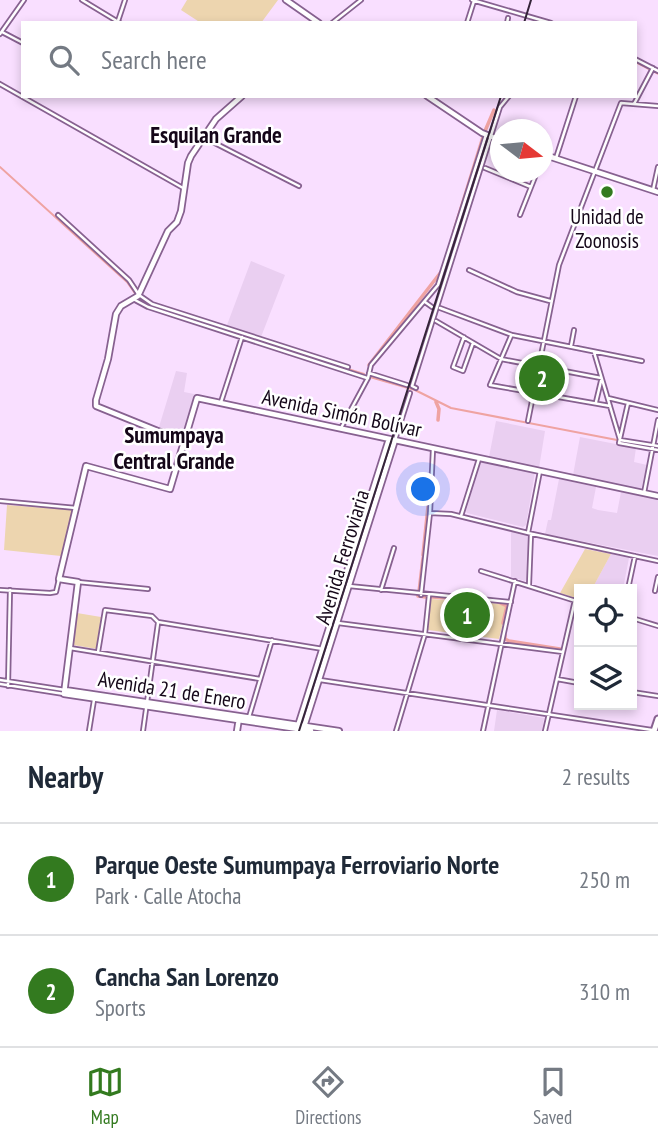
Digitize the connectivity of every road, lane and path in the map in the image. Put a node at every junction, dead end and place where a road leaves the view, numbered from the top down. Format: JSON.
{"nodes":[{"id":1,"x":24,"y":0,"type":"edge"},
{"id":2,"x":82,"y":0,"type":"edge"},
{"id":3,"x":125,"y":0,"type":"edge"},
{"id":4,"x":286,"y":0,"type":"edge"},
{"id":5,"x":361,"y":0,"type":"edge"},
{"id":6,"x":473,"y":0,"type":"edge"},
{"id":7,"x":533,"y":18,"type":"junction"},
{"id":8,"x":117,"y":21,"type":"edge"},
{"id":9,"x":119,"y":21,"type":"edge"},
{"id":10,"x":316,"y":21,"type":"edge"},
{"id":11,"x":335,"y":21,"type":"edge"},
{"id":12,"x":468,"y":21,"type":"edge"},
{"id":13,"x":532,"y":21,"type":"edge"},
{"id":14,"x":544,"y":21,"type":"edge"},
{"id":15,"x":1,"y":33,"type":"edge"},
{"id":16,"x":21,"y":42,"type":"edge"},
{"id":17,"x":637,"y":60,"type":"edge"},
{"id":18,"x":653,"y":68,"type":"junction"},
{"id":19,"x":658,"y":71,"type":"edge"},
{"id":20,"x":0,"y":84,"type":"edge"},
{"id":21,"x":21,"y":96,"type":"edge"},
{"id":22,"x":25,"y":98,"type":"edge"},
{"id":23,"x":238,"y":98,"type":"edge"},
{"id":24,"x":430,"y":98,"type":"edge"},
{"id":25,"x":506,"y":98,"type":"edge"},
{"id":26,"x":575,"y":98,"type":"edge"},
{"id":27,"x":634,"y":104,"type":"junction"},
{"id":28,"x":658,"y":106,"type":"edge"},
{"id":29,"x":488,"y":136,"type":"junction"},
{"id":30,"x":203,"y":137,"type":"junction"},
{"id":31,"x":553,"y":158,"type":"edge"},
{"id":32,"x":556,"y":159,"type":"junction"},
{"id":33,"x":658,"y":167,"type":"edge"},
{"id":34,"x":485,"y":168,"type":"dead end"},
{"id":35,"x":595,"y":172,"type":"junction"},
{"id":36,"x":533,"y":182,"type":"edge"},
{"id":37,"x":299,"y":186,"type":"dead end"},
{"id":38,"x":531,"y":187,"type":"junction"},
{"id":39,"x":184,"y":188,"type":"junction"},
{"id":40,"x":656,"y":191,"type":"edge"},
{"id":41,"x":58,"y":215,"type":"dead end"},
{"id":42,"x":520,"y":215,"type":"dead end"},
{"id":43,"x":469,"y":271,"type":"dead end"},
{"id":44,"x":137,"y":298,"type":"junction"},
{"id":45,"x":550,"y":301,"type":"junction"},
{"id":46,"x":425,"y":302,"type":"junction"},
{"id":47,"x":432,"y":307,"type":"dead end"},
{"id":48,"x":440,"y":308,"type":"dead end"},
{"id":49,"x":436,"y":321,"type":"dead end"},
{"id":50,"x":574,"y":330,"type":"dead end"},
{"id":51,"x":512,"y":335,"type":"junction"},
{"id":52,"x":242,"y":337,"type":"junction"},
{"id":53,"x":464,"y":337,"type":"junction"},
{"id":54,"x":543,"y":341,"type":"junction"},
{"id":55,"x":473,"y":343,"type":"junction"},
{"id":56,"x":571,"y":346,"type":"junction"},
{"id":57,"x":594,"y":352,"type":"junction"},
{"id":58,"x":501,"y":359,"type":"junction"},
{"id":59,"x":642,"y":361,"type":"dead end"},
{"id":60,"x":348,"y":366,"type":"dead end"},
{"id":61,"x":538,"y":366,"type":"junction"},
{"id":62,"x":369,"y":373,"type":"junction"},
{"id":63,"x":368,"y":378,"type":"junction"},
{"id":64,"x":601,"y":378,"type":"junction"},
{"id":65,"x":407,"y":384,"type":"dead end"},
{"id":66,"x":416,"y":388,"type":"dead end"},
{"id":67,"x":410,"y":393,"type":"dead end"},
{"id":68,"x":533,"y":393,"type":"junction"},
{"id":69,"x":608,"y":398,"type":"junction"},
{"id":70,"x":221,"y":402,"type":"junction"},
{"id":71,"x":628,"y":403,"type":"junction"},
{"id":72,"x":595,"y":404,"type":"junction"},
{"id":73,"x":610,"y":406,"type":"junction"},
{"id":74,"x":658,"y":410,"type":"edge"},
{"id":75,"x":528,"y":421,"type":"dead end"},
{"id":76,"x":658,"y":421,"type":"edge"},
{"id":77,"x":341,"y":429,"type":"junction"},
{"id":78,"x":392,"y":440,"type":"junction"},
{"id":79,"x":620,"y":441,"type":"junction"},
{"id":80,"x":184,"y":442,"type":"junction"},
{"id":81,"x":652,"y":447,"type":"junction"},
{"id":82,"x":658,"y":448,"type":"edge"},
{"id":83,"x":433,"y":449,"type":"junction"},
{"id":84,"x":480,"y":458,"type":"junction"},
{"id":85,"x":540,"y":471,"type":"junction"},
{"id":86,"x":644,"y":493,"type":"junction"},
{"id":87,"x":658,"y":496,"type":"edge"},
{"id":88,"x":0,"y":501,"type":"edge"},
{"id":89,"x":76,"y":508,"type":"junction"},
{"id":90,"x":430,"y":513,"type":"junction"},
{"id":91,"x":461,"y":516,"type":"junction"},
{"id":92,"x":529,"y":533,"type":"junction"},
{"id":93,"x":394,"y":548,"type":"dead end"},
{"id":94,"x":635,"y":556,"type":"junction"},
{"id":95,"x":658,"y":561,"type":"edge"},
{"id":96,"x":481,"y":570,"type":"dead end"},
{"id":97,"x":658,"y":577,"type":"edge"},
{"id":98,"x":59,"y":579,"type":"junction"},
{"id":99,"x":515,"y":581,"type":"junction"},
{"id":100,"x":78,"y":582,"type":"junction"},
{"id":101,"x":629,"y":584,"type":"edge"},
{"id":102,"x":529,"y":585,"type":"junction"},
{"id":103,"x":349,"y":586,"type":"junction"},
{"id":104,"x":148,"y":589,"type":"dead end"},
{"id":105,"x":0,"y":590,"type":"edge"},
{"id":106,"x":10,"y":590,"type":"junction"},
{"id":107,"x":381,"y":590,"type":"junction"},
{"id":108,"x":655,"y":591,"type":"dead end"},
{"id":109,"x":421,"y":595,"type":"junction"},
{"id":110,"x":429,"y":595,"type":"junction"},
{"id":111,"x":574,"y":600,"type":"edge"},
{"id":112,"x":511,"y":602,"type":"junction"},
{"id":113,"x":574,"y":612,"type":"edge"},
{"id":114,"x":637,"y":620,"type":"edge"},
{"id":115,"x":158,"y":622,"type":"junction"},
{"id":116,"x":338,"y":623,"type":"junction"},
{"id":117,"x":658,"y":626,"type":"edge"},
{"id":118,"x":425,"y":634,"type":"junction"},
{"id":119,"x":272,"y":640,"type":"junction"},
{"id":120,"x":502,"y":643,"type":"junction"},
{"id":121,"x":69,"y":648,"type":"junction"},
{"id":122,"x":323,"y":649,"type":"junction"},
{"id":123,"x":99,"y":652,"type":"junction"},
{"id":124,"x":563,"y":652,"type":"junction"},
{"id":125,"x":153,"y":662,"type":"junction"},
{"id":126,"x":260,"y":679,"type":"junction"},
{"id":127,"x":320,"y":680,"type":"junction"},
{"id":128,"x":557,"y":680,"type":"junction"},
{"id":129,"x":0,"y":682,"type":"edge"},
{"id":130,"x":574,"y":682,"type":"edge"},
{"id":131,"x":8,"y":683,"type":"junction"},
{"id":132,"x":65,"y":692,"type":"junction"},
{"id":133,"x":637,"y":693,"type":"edge"},
{"id":134,"x":407,"y":694,"type":"junction"},
{"id":135,"x":95,"y":696,"type":"junction"},
{"id":136,"x":658,"y":696,"type":"edge"},
{"id":137,"x":146,"y":704,"type":"junction"},
{"id":138,"x":489,"y":706,"type":"junction"},
{"id":139,"x":549,"y":715,"type":"junction"},
{"id":140,"x":239,"y":718,"type":"junction"},
{"id":141,"x":658,"y":719,"type":"edge"},
{"id":142,"x":248,"y":720,"type":"junction"},
{"id":143,"x":300,"y":729,"type":"edge"},
{"id":144,"x":89,"y":731,"type":"edge"},
{"id":145,"x":143,"y":731,"type":"edge"},
{"id":146,"x":237,"y":731,"type":"edge"},
{"id":147,"x":311,"y":731,"type":"edge"},
{"id":148,"x":339,"y":731,"type":"edge"},
{"id":149,"x":396,"y":731,"type":"edge"},
{"id":150,"x":483,"y":731,"type":"edge"},
{"id":151,"x":545,"y":731,"type":"edge"},
{"id":152,"x":654,"y":731,"type":"edge"}],
"edges":[{"from":1,"to":15,"type":"street"},
{"from":2,"to":8,"type":"street"},
{"from":3,"to":9,"type":"street"},
{"from":4,"to":10,"type":"street"},
{"from":5,"to":11,"type":"street"},
{"from":6,"to":7,"type":"street"},
{"from":6,"to":12,"type":"street"},
{"from":7,"to":13,"type":"street"},
{"from":7,"to":14,"type":"street"},
{"from":15,"to":16,"type":"street"},
{"from":17,"to":18,"type":"street"},
{"from":18,"to":19,"type":"street"},
{"from":18,"to":27,"type":"street"},
{"from":20,"to":21,"type":"street"},
{"from":22,"to":39,"type":"street"},
{"from":23,"to":30,"type":"street"},
{"from":24,"to":29,"type":"street"},
{"from":25,"to":29,"type":"street"},
{"from":26,"to":32,"type":"street"},
{"from":27,"to":28,"type":"street"},
{"from":27,"to":35,"type":"street"},
{"from":29,"to":46,"type":"street"},
{"from":29,"to":66,"type":"street"},
{"from":30,"to":37,"type":"street"},
{"from":30,"to":39,"type":"street"},
{"from":31,"to":32,"type":"street"},
{"from":32,"to":35,"type":"street"},
{"from":33,"to":40,"type":"street"},
{"from":34,"to":38,"type":"street"},
{"from":35,"to":40,"type":"street"},
{"from":35,"to":45,"type":"street"},
{"from":36,"to":38,"type":"street"},
{"from":38,"to":42,"type":"street"},
{"from":39,"to":44,"type":"street"},
{"from":41,"to":44,"type":"street"},
{"from":43,"to":45,"type":"street"},
{"from":44,"to":52,"type":"street"},
{"from":44,"to":60,"type":"street"},
{"from":44,"to":80,"type":"street"},
{"from":45,"to":54,"type":"street"},
{"from":46,"to":47,"type":"street"},
{"from":46,"to":62,"type":"street"},
{"from":48,"to":51,"type":"street"},
{"from":49,"to":53,"type":"street"},
{"from":50,"to":56,"type":"street"},
{"from":51,"to":54,"type":"street"},
{"from":51,"to":58,"type":"street"},
{"from":52,"to":63,"type":"street"},
{"from":52,"to":70,"type":"street"},
{"from":53,"to":55,"type":"street"},
{"from":53,"to":55,"type":"street"},
{"from":54,"to":56,"type":"street"},
{"from":54,"to":61,"type":"street"},
{"from":55,"to":58,"type":"street"},
{"from":56,"to":57,"type":"street"},
{"from":57,"to":59,"type":"street"},
{"from":57,"to":64,"type":"street"},
{"from":58,"to":61,"type":"street"},
{"from":58,"to":68,"type":"street"},
{"from":61,"to":64,"type":"street"},
{"from":61,"to":68,"type":"street"},
{"from":62,"to":63,"type":"street"},
{"from":62,"to":65,"type":"street"},
{"from":63,"to":77,"type":"street"},
{"from":64,"to":69,"type":"street"},
{"from":64,"to":72,"type":"street"},
{"from":67,"to":78,"type":"street","name":"Avenida Ferroviaria"},
{"from":68,"to":72,"type":"street"},
{"from":68,"to":75,"type":"street"},
{"from":69,"to":71,"type":"street"},
{"from":69,"to":73,"type":"street"},
{"from":70,"to":77,"type":"street","name":"Avenida Simón Bolívar"},
{"from":70,"to":80,"type":"street","name":"Avenida Simón Bolívar"},
{"from":71,"to":74,"type":"street"},
{"from":71,"to":79,"type":"street"},
{"from":72,"to":73,"type":"street"},
{"from":73,"to":79,"type":"street"},
{"from":76,"to":81,"type":"street"},
{"from":77,"to":78,"type":"street","name":"Avenida Simón Bolívar"},
{"from":78,"to":83,"type":"street","name":"Avenida Simón Bolívar"},
{"from":78,"to":103,"type":"street","name":"Avenida Ferroviaria"},
{"from":78,"to":122,"type":"street","name":"Avenida Ferroviaria"},
{"from":79,"to":81,"type":"street"},
{"from":80,"to":89,"type":"street","name":"Avenida Simón Bolívar"},
{"from":81,"to":82,"type":"street"},
{"from":81,"to":86,"type":"street"},
{"from":83,"to":84,"type":"street","name":"Avenida Simón Bolívar"},
{"from":83,"to":90,"type":"street"},
{"from":84,"to":85,"type":"street","name":"Avenida Simón Bolívar"},
{"from":84,"to":91,"type":"street"},
{"from":85,"to":86,"type":"street","name":"Avenida Simón Bolívar"},
{"from":85,"to":92,"type":"street"},
{"from":86,"to":87,"type":"street","name":"Avenida Simón Bolívar"},
{"from":88,"to":89,"type":"street"},
{"from":89,"to":98,"type":"street"},
{"from":90,"to":91,"type":"street"},
{"from":90,"to":109,"type":"street"},
{"from":91,"to":92,"type":"street"},
{"from":92,"to":94,"type":"street"},
{"from":92,"to":102,"type":"street"},
{"from":93,"to":107,"type":"street"},
{"from":94,"to":95,"type":"street"},
{"from":94,"to":101,"type":"street"},
{"from":96,"to":99,"type":"street"},
{"from":97,"to":108,"type":"street"},
{"from":98,"to":100,"type":"street"},
{"from":98,"to":106,"type":"street"},
{"from":99,"to":102,"type":"street"},
{"from":99,"to":112,"type":"street"},
{"from":100,"to":104,"type":"street"},
{"from":100,"to":121,"type":"street"},
{"from":102,"to":111,"type":"street"},
{"from":103,"to":107,"type":"street"},
{"from":103,"to":116,"type":"street","name":"Avenida Ferroviaria"},
{"from":105,"to":106,"type":"street"},
{"from":106,"to":131,"type":"street"},
{"from":107,"to":109,"type":"street"},
{"from":109,"to":110,"type":"street"},
{"from":110,"to":112,"type":"street"},
{"from":110,"to":118,"type":"street"},
{"from":112,"to":120,"type":"street"},
{"from":113,"to":124,"type":"street"},
{"from":114,"to":117,"type":"street"},
{"from":115,"to":119,"type":"street"},
{"from":115,"to":123,"type":"street"},
{"from":115,"to":125,"type":"street"},
{"from":116,"to":118,"type":"street"},
{"from":116,"to":127,"type":"street","name":"Avenida Ferroviaria"},
{"from":118,"to":120,"type":"street"},
{"from":118,"to":134,"type":"street"},
{"from":119,"to":122,"type":"street"},
{"from":119,"to":126,"type":"street"},
{"from":120,"to":124,"type":"street"},
{"from":120,"to":138,"type":"street"},
{"from":121,"to":123,"type":"street"},
{"from":121,"to":132,"type":"street"},
{"from":122,"to":143,"type":"street","name":"Avenida Ferroviaria"},
{"from":123,"to":125,"type":"street"},
{"from":124,"to":128,"type":"street"},
{"from":125,"to":126,"type":"street"},
{"from":125,"to":137,"type":"street"},
{"from":126,"to":142,"type":"street"},
{"from":127,"to":134,"type":"street"},
{"from":127,"to":143,"type":"street","name":"Avenida Ferroviaria"},
{"from":128,"to":130,"type":"street"},
{"from":128,"to":139,"type":"street"},
{"from":129,"to":131,"type":"street","name":"Avenida 21 de Enero"},
{"from":131,"to":132,"type":"street","name":"Avenida 21 de Enero"},
{"from":132,"to":135,"type":"street","name":"Avenida 21 de Enero"},
{"from":133,"to":136,"type":"street"},
{"from":134,"to":138,"type":"street"},
{"from":134,"to":149,"type":"street"},
{"from":135,"to":137,"type":"street","name":"Avenida 21 de Enero"},
{"from":135,"to":144,"type":"street"},
{"from":137,"to":140,"type":"street","name":"Avenida 21 de Enero"},
{"from":137,"to":145,"type":"street"},
{"from":138,"to":139,"type":"street"},
{"from":138,"to":150,"type":"street"},
{"from":139,"to":151,"type":"street"},
{"from":139,"to":152,"type":"street"},
{"from":140,"to":142,"type":"street","name":"Avenida 21 de Enero"},
{"from":140,"to":146,"type":"street"},
{"from":141,"to":152,"type":"main road"},
{"from":142,"to":143,"type":"street","name":"Avenida 21 de Enero"},
{"from":143,"to":147,"type":"street","name":"Avenida 21 de Enero"},
{"from":143,"to":148,"type":"street","name":"Avenida 21 de Enero"}]}
